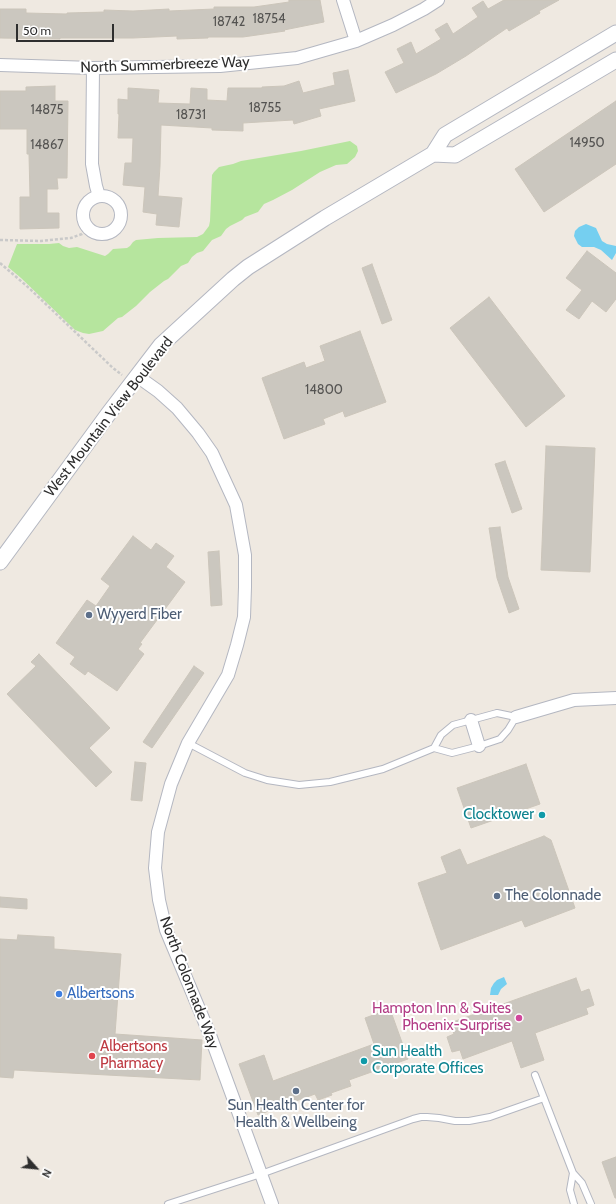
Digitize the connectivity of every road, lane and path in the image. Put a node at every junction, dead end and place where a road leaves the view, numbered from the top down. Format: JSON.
{"nodes":[{"id":1,"x":343,"y":0,"type":"edge"},
{"id":2,"x":438,"y":0,"type":"edge"},
{"id":3,"x":616,"y":32,"type":"edge"},
{"id":4,"x":356,"y":41,"type":"junction"},
{"id":5,"x":616,"y":60,"type":"edge"},
{"id":6,"x":0,"y":65,"type":"edge"},
{"id":7,"x":94,"y":68,"type":"junction"},
{"id":8,"x":433,"y":154,"type":"junction"},
{"id":9,"x":99,"y":196,"type":"junction"},
{"id":10,"x":88,"y":229,"type":"junction"},
{"id":11,"x":0,"y":240,"type":"edge"},
{"id":12,"x":0,"y":262,"type":"edge"},
{"id":13,"x":134,"y":379,"type":"junction"},
{"id":14,"x":0,"y":562,"type":"edge"},
{"id":15,"x":616,"y":698,"type":"edge"},
{"id":16,"x":516,"y":717,"type":"junction"},
{"id":17,"x":471,"y":720,"type":"junction"},
{"id":18,"x":188,"y":743,"type":"junction"},
{"id":19,"x":479,"y":746,"type":"junction"},
{"id":20,"x":434,"y":748,"type":"junction"},
{"id":21,"x":535,"y":1075,"type":"dead end"},
{"id":22,"x":544,"y":1098,"type":"junction"},
{"id":23,"x":573,"y":1173,"type":"junction"},
{"id":24,"x":261,"y":1174,"type":"junction"},
{"id":25,"x":168,"y":1204,"type":"edge"},
{"id":26,"x":272,"y":1204,"type":"edge"},
{"id":27,"x":574,"y":1204,"type":"edge"},
{"id":28,"x":591,"y":1204,"type":"edge"}],
"edges":[{"from":1,"to":4,"type":"street"},
{"from":2,"to":4,"type":"street","name":"North Summerbreeze Way"},
{"from":3,"to":8,"type":"street","name":"West Mountain View Boulevard"},
{"from":4,"to":7,"type":"street","name":"North Summerbreeze Way"},
{"from":5,"to":8,"type":"street"},
{"from":6,"to":7,"type":"street","name":"North Summerbreeze Way"},
{"from":7,"to":9,"type":"street"},
{"from":8,"to":13,"type":"street","name":"West Mountain View Boulevard"},
{"from":9,"to":10,"type":"street"},
{"from":9,"to":10,"type":"street"},
{"from":10,"to":11,"type":"path"},
{"from":12,"to":13,"type":"path"},
{"from":13,"to":14,"type":"street","name":"West Mountain View Boulevard"},
{"from":13,"to":18,"type":"street","name":"North Colonnade Way"},
{"from":15,"to":16,"type":"street"},
{"from":16,"to":17,"type":"lane"},
{"from":16,"to":19,"type":"lane"},
{"from":17,"to":19,"type":"street"},
{"from":17,"to":20,"type":"lane"},
{"from":18,"to":20,"type":"lane"},
{"from":18,"to":24,"type":"street","name":"North Colonnade Way"},
{"from":19,"to":20,"type":"lane"},
{"from":21,"to":22,"type":"lane"},
{"from":22,"to":23,"type":"lane"},
{"from":22,"to":24,"type":"lane"},
{"from":23,"to":27,"type":"lane"},
{"from":23,"to":28,"type":"lane"},
{"from":24,"to":25,"type":"lane"},
{"from":24,"to":26,"type":"street","name":"North Colonnade Way"}]}
